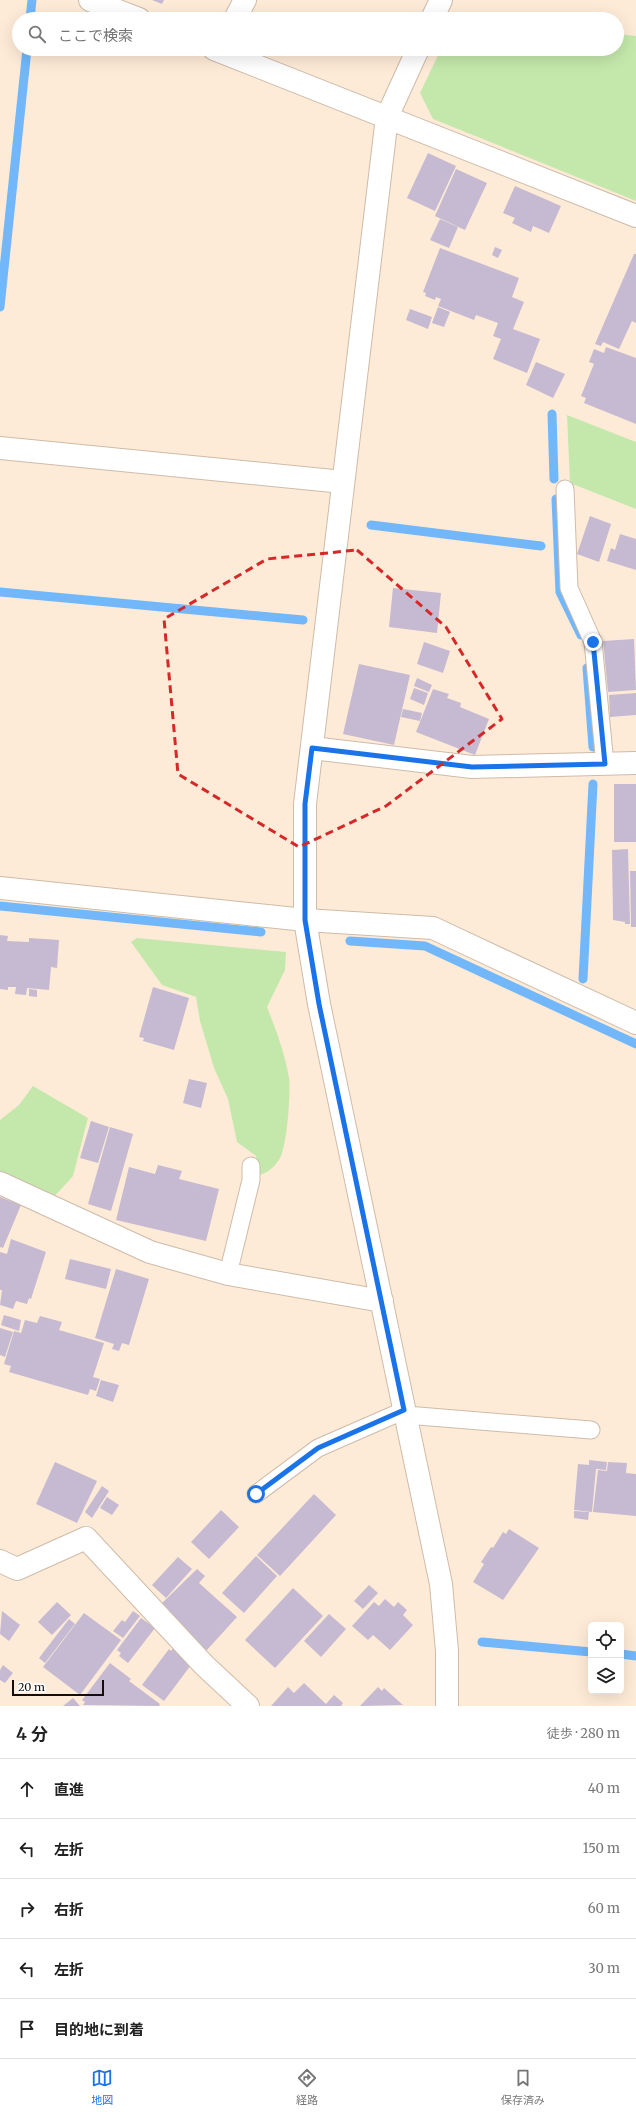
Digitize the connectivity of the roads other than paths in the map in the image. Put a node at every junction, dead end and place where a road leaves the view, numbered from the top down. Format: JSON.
{"nodes":[{"id":1,"x":90,"y":0,"type":"edge"},
{"id":2,"x":245,"y":0,"type":"edge"},
{"id":3,"x":440,"y":0,"type":"edge"},
{"id":4,"x":120,"y":12,"type":"edge"},
{"id":5,"x":239,"y":12,"type":"edge"},
{"id":6,"x":435,"y":12,"type":"edge"},
{"id":7,"x":234,"y":56,"type":"edge"},
{"id":8,"x":415,"y":56,"type":"edge"},
{"id":9,"x":386,"y":117,"type":"junction"},
{"id":10,"x":636,"y":216,"type":"edge"},
{"id":11,"x":0,"y":448,"type":"edge"},
{"id":12,"x":343,"y":482,"type":"junction"},
{"id":13,"x":565,"y":489,"type":"dead end"},
{"id":14,"x":312,"y":748,"type":"junction"},
{"id":15,"x":636,"y":763,"type":"edge"},
{"id":16,"x":605,"y":764,"type":"junction"},
{"id":17,"x":0,"y":888,"type":"edge"},
{"id":18,"x":305,"y":920,"type":"junction"},
{"id":19,"x":636,"y":1022,"type":"edge"},
{"id":20,"x":251,"y":1166,"type":"dead end"},
{"id":21,"x":0,"y":1183,"type":"edge"},
{"id":22,"x":228,"y":1274,"type":"junction"},
{"id":23,"x":382,"y":1301,"type":"junction"},
{"id":24,"x":405,"y":1413,"type":"junction"},
{"id":25,"x":591,"y":1430,"type":"dead end"},
{"id":26,"x":256,"y":1494,"type":"dead end"},
{"id":27,"x":0,"y":1561,"type":"edge"},
{"id":28,"x":248,"y":1706,"type":"edge"},
{"id":29,"x":447,"y":1706,"type":"edge"}],
"edges":[{"from":1,"to":4,"type":"street"},
{"from":2,"to":5,"type":"street"},
{"from":3,"to":6,"type":"street"},
{"from":7,"to":9,"type":"street"},
{"from":8,"to":9,"type":"street"},
{"from":9,"to":10,"type":"street"},
{"from":9,"to":12,"type":"street"},
{"from":11,"to":12,"type":"street"},
{"from":12,"to":14,"type":"street"},
{"from":13,"to":16,"type":"lane"},
{"from":14,"to":16,"type":"street"},
{"from":14,"to":18,"type":"street"},
{"from":15,"to":16,"type":"street"},
{"from":17,"to":18,"type":"street"},
{"from":18,"to":19,"type":"street"},
{"from":18,"to":23,"type":"street"},
{"from":20,"to":22,"type":"lane"},
{"from":21,"to":22,"type":"street"},
{"from":22,"to":23,"type":"street"},
{"from":23,"to":24,"type":"street"},
{"from":24,"to":25,"type":"lane"},
{"from":24,"to":26,"type":"lane"},
{"from":24,"to":29,"type":"street"},
{"from":27,"to":28,"type":"street"}]}
